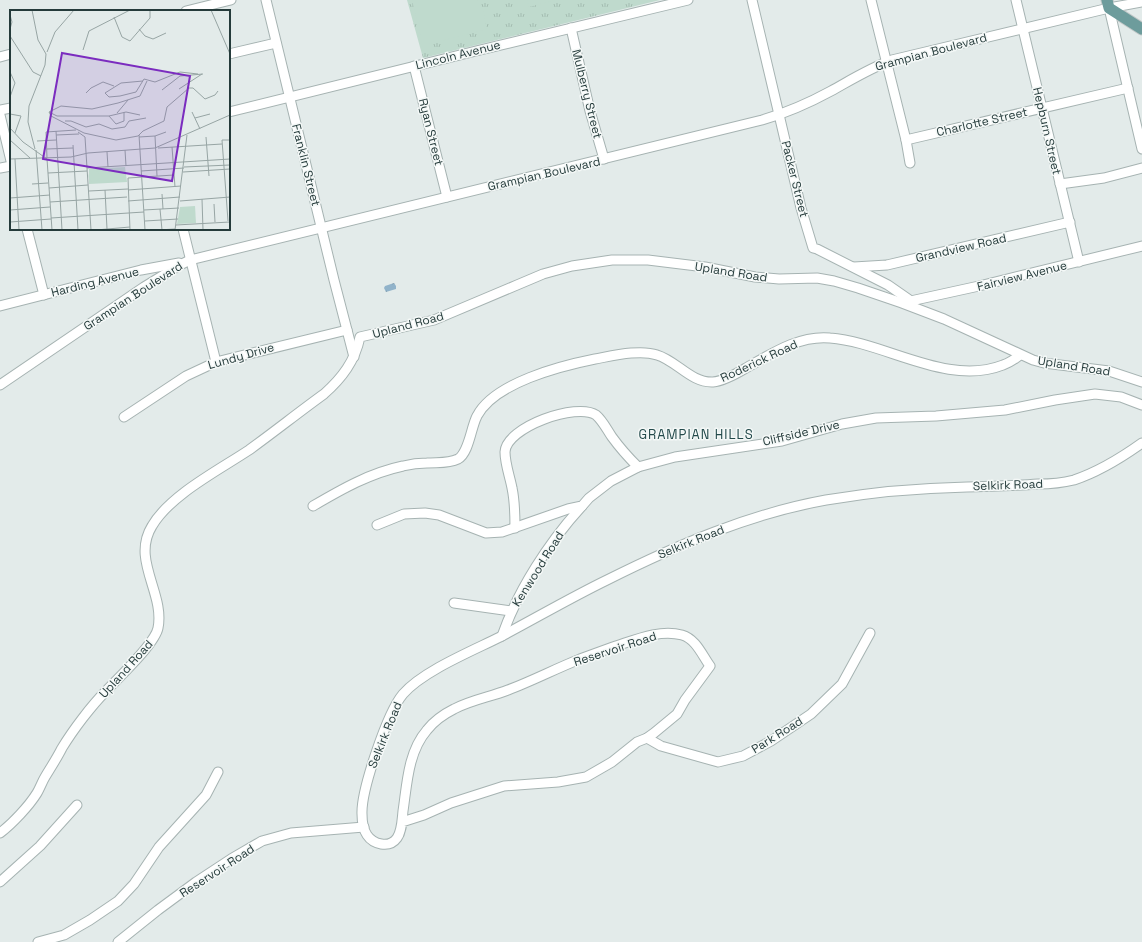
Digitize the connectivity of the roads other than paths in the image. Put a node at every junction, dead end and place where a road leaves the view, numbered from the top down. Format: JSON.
{"nodes":[{"id":1,"x":231,"y":0,"type":"edge"},
{"id":2,"x":266,"y":0,"type":"edge"},
{"id":3,"x":688,"y":0,"type":"edge"},
{"id":4,"x":752,"y":0,"type":"edge"},
{"id":5,"x":871,"y":0,"type":"edge"},
{"id":6,"x":1016,"y":0,"type":"edge"},
{"id":7,"x":1142,"y":2,"type":"edge"},
{"id":8,"x":1108,"y":4,"type":"edge"},
{"id":9,"x":190,"y":10,"type":"edge"},
{"id":10,"x":571,"y":28,"type":"junction"},
{"id":11,"x":1022,"y":29,"type":"junction"},
{"id":12,"x":1142,"y":29,"type":"edge"},
{"id":13,"x":276,"y":43,"type":"junction"},
{"id":14,"x":10,"y":54,"type":"edge"},
{"id":15,"x":230,"y":54,"type":"edge"},
{"id":16,"x":0,"y":57,"type":"edge"},
{"id":17,"x":887,"y":62,"type":"junction"},
{"id":18,"x":414,"y":66,"type":"junction"},
{"id":19,"x":1128,"y":88,"type":"junction"},
{"id":20,"x":289,"y":97,"type":"junction"},
{"id":21,"x":10,"y":108,"type":"edge"},
{"id":22,"x":1042,"y":108,"type":"junction"},
{"id":23,"x":0,"y":110,"type":"edge"},
{"id":24,"x":230,"y":112,"type":"edge"},
{"id":25,"x":0,"y":115,"type":"edge"},
{"id":26,"x":780,"y":115,"type":"junction"},
{"id":27,"x":906,"y":140,"type":"junction"},
{"id":28,"x":1142,"y":149,"type":"edge"},
{"id":29,"x":10,"y":158,"type":"edge"},
{"id":30,"x":604,"y":159,"type":"junction"},
{"id":31,"x":910,"y":163,"type":"dead end"},
{"id":32,"x":10,"y":166,"type":"edge"},
{"id":33,"x":0,"y":168,"type":"edge"},
{"id":34,"x":1142,"y":168,"type":"edge"},
{"id":35,"x":1060,"y":184,"type":"junction"},
{"id":36,"x":447,"y":197,"type":"junction"},
{"id":37,"x":1070,"y":222,"type":"junction"},
{"id":38,"x":321,"y":228,"type":"junction"},
{"id":39,"x":28,"y":230,"type":"edge"},
{"id":40,"x":183,"y":230,"type":"edge"},
{"id":41,"x":1142,"y":246,"type":"edge"},
{"id":42,"x":190,"y":260,"type":"junction"},
{"id":43,"x":1079,"y":262,"type":"junction"},
{"id":44,"x":851,"y":267,"type":"junction"},
{"id":45,"x":44,"y":295,"type":"junction"},
{"id":46,"x":906,"y":302,"type":"junction"},
{"id":47,"x":0,"y":306,"type":"edge"},
{"id":48,"x":347,"y":330,"type":"junction"},
{"id":49,"x":1020,"y":355,"type":"junction"},
{"id":50,"x":354,"y":357,"type":"junction"},
{"id":51,"x":216,"y":362,"type":"junction"},
{"id":52,"x":1142,"y":382,"type":"edge"},
{"id":53,"x":0,"y":385,"type":"edge"},
{"id":54,"x":1142,"y":405,"type":"edge"},
{"id":55,"x":124,"y":417,"type":"dead end"},
{"id":56,"x":1142,"y":443,"type":"edge"},
{"id":57,"x":638,"y":467,"type":"junction"},
{"id":58,"x":313,"y":506,"type":"dead end"},
{"id":59,"x":582,"y":506,"type":"junction"},
{"id":60,"x":377,"y":525,"type":"dead end"},
{"id":61,"x":515,"y":528,"type":"junction"},
{"id":62,"x":454,"y":603,"type":"dead end"},
{"id":63,"x":512,"y":611,"type":"junction"},
{"id":64,"x":870,"y":632,"type":"dead end"},
{"id":65,"x":502,"y":636,"type":"junction"},
{"id":66,"x":647,"y":738,"type":"junction"},
{"id":67,"x":218,"y":772,"type":"dead end"},
{"id":68,"x":77,"y":806,"type":"dead end"},
{"id":69,"x":402,"y":822,"type":"junction"},
{"id":70,"x":364,"y":827,"type":"junction"},
{"id":71,"x":0,"y":833,"type":"edge"},
{"id":72,"x":0,"y":882,"type":"edge"},
{"id":73,"x":38,"y":942,"type":"edge"},
{"id":74,"x":118,"y":942,"type":"edge"}],
"edges":[{"from":1,"to":9,"type":"street"},
{"from":2,"to":13,"type":"street","name":"Franklin Street"},
{"from":3,"to":10,"type":"street","name":"Lincoln Avenue"},
{"from":4,"to":26,"type":"street","name":"Packer Street"},
{"from":5,"to":17,"type":"street"},
{"from":6,"to":11,"type":"street","name":"Hepburn Street"},
{"from":7,"to":8,"type":"street","name":"Grampian Boulevard"},
{"from":8,"to":11,"type":"street","name":"Grampian Boulevard"},
{"from":8,"to":12,"type":"main road"},
{"from":8,"to":19,"type":"street"},
{"from":10,"to":18,"type":"street","name":"Lincoln Avenue"},
{"from":10,"to":30,"type":"street","name":"Mulberry Street"},
{"from":11,"to":17,"type":"street","name":"Grampian Boulevard"},
{"from":11,"to":22,"type":"street","name":"Hepburn Street"},
{"from":13,"to":15,"type":"street"},
{"from":13,"to":20,"type":"street","name":"Franklin Street"},
{"from":14,"to":16,"type":"street"},
{"from":17,"to":26,"type":"street","name":"Grampian Boulevard"},
{"from":17,"to":27,"type":"street"},
{"from":18,"to":20,"type":"street","name":"Lincoln Avenue"},
{"from":18,"to":36,"type":"street","name":"Ryan Street"},
{"from":19,"to":22,"type":"street","name":"Charlotte Street"},
{"from":19,"to":28,"type":"street"},
{"from":20,"to":24,"type":"street","name":"Lincoln Avenue"},
{"from":20,"to":38,"type":"street","name":"Franklin Street"},
{"from":21,"to":23,"type":"street"},
{"from":22,"to":27,"type":"street","name":"Charlotte Street"},
{"from":22,"to":35,"type":"street","name":"Hepburn Street"},
{"from":25,"to":29,"type":"street"},
{"from":26,"to":30,"type":"street","name":"Grampian Boulevard"},
{"from":26,"to":44,"type":"street","name":"Packer Street"},
{"from":27,"to":31,"type":"street"},
{"from":30,"to":36,"type":"street","name":"Grampian Boulevard"},
{"from":32,"to":33,"type":"street"},
{"from":34,"to":35,"type":"street"},
{"from":35,"to":37,"type":"street","name":"Hepburn Street"},
{"from":36,"to":38,"type":"street","name":"Grampian Boulevard"},
{"from":37,"to":43,"type":"street","name":"Hepburn Street"},
{"from":37,"to":44,"type":"street","name":"Grandview Road"},
{"from":38,"to":42,"type":"street","name":"Grampian Boulevard"},
{"from":38,"to":48,"type":"street","name":"Franklin Street"},
{"from":39,"to":45,"type":"street"},
{"from":40,"to":42,"type":"street"},
{"from":41,"to":43,"type":"street","name":"Fairview Avenue"},
{"from":42,"to":45,"type":"street","name":"Harding Avenue"},
{"from":42,"to":51,"type":"street"},
{"from":42,"to":53,"type":"street","name":"Grampian Boulevard"},
{"from":43,"to":46,"type":"street","name":"Fairview Avenue"},
{"from":44,"to":46,"type":"street","name":"Packer Street"},
{"from":45,"to":47,"type":"street","name":"Harding Avenue"},
{"from":46,"to":49,"type":"street","name":"Upland Road"},
{"from":46,"to":50,"type":"street","name":"Upland Road"},
{"from":48,"to":50,"type":"street"},
{"from":48,"to":51,"type":"street","name":"Lundy Drive"},
{"from":49,"to":52,"type":"street","name":"Upland Road"},
{"from":49,"to":58,"type":"street","name":"Roderick Road"},
{"from":50,"to":71,"type":"street","name":"Upland Road"},
{"from":51,"to":55,"type":"street","name":"Lundy Drive"},
{"from":54,"to":57,"type":"street","name":"Cliffside Drive"},
{"from":56,"to":65,"type":"street","name":"Selkirk Road"},
{"from":57,"to":59,"type":"street","name":"Cliffside Drive"},
{"from":57,"to":61,"type":"street"},
{"from":59,"to":61,"type":"street"},
{"from":59,"to":63,"type":"street","name":"Kenwood Road"},
{"from":60,"to":61,"type":"street"},
{"from":62,"to":63,"type":"street"},
{"from":63,"to":65,"type":"street","name":"Kenwood Road"},
{"from":64,"to":66,"type":"street","name":"Park Road"},
{"from":65,"to":70,"type":"street","name":"Selkirk Road"},
{"from":66,"to":69,"type":"street","name":"Reservoir Road"},
{"from":66,"to":69,"type":"street","name":"Reservoir Road"},
{"from":67,"to":73,"type":"street"},
{"from":68,"to":72,"type":"street"},
{"from":69,"to":70,"type":"street","name":"Reservoir Road"},
{"from":70,"to":74,"type":"street","name":"Reservoir Road"}]}
